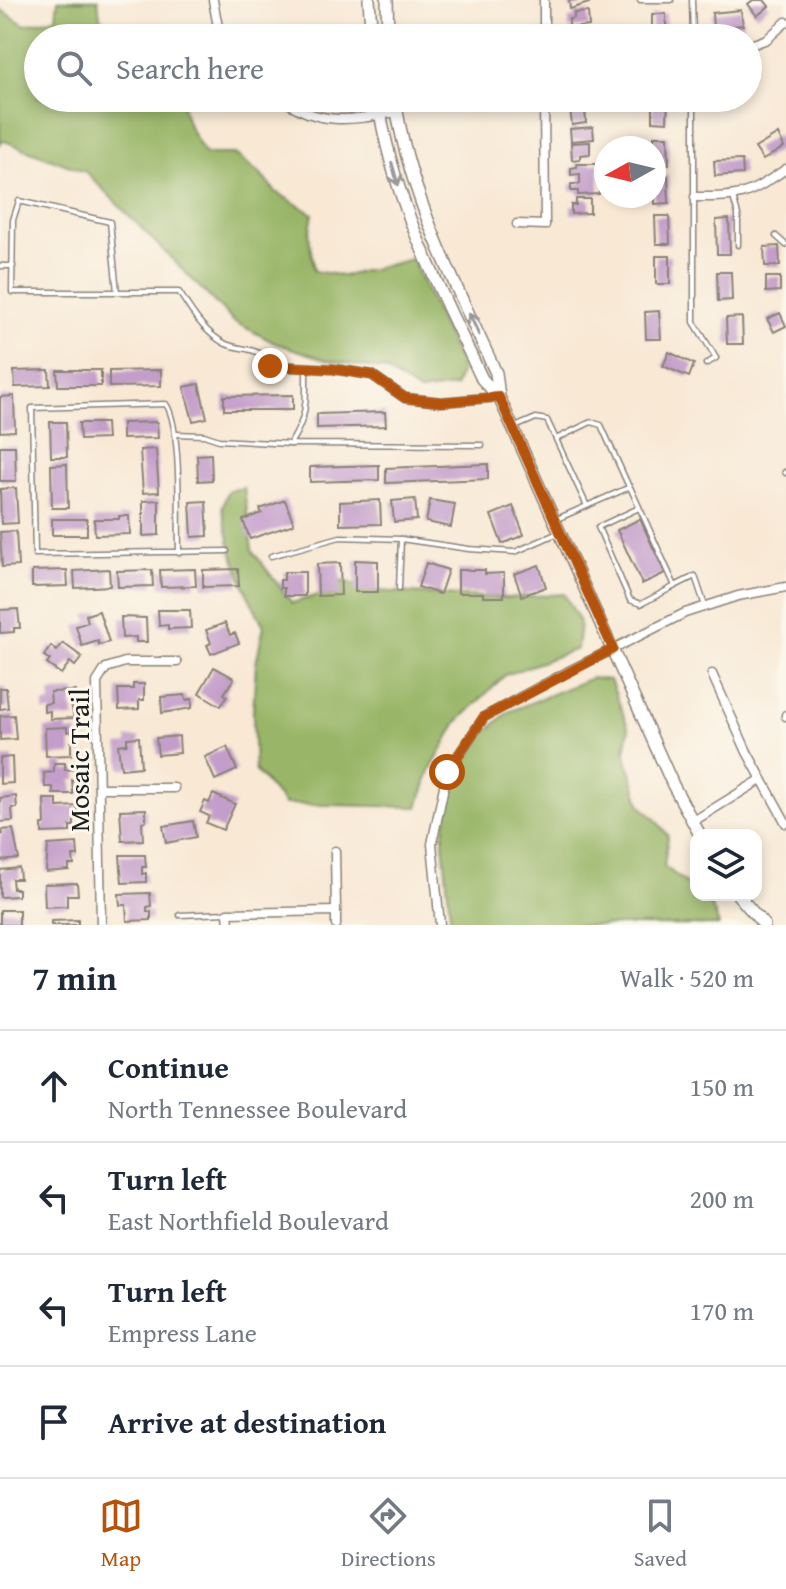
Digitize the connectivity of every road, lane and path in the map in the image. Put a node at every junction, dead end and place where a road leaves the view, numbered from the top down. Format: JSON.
{"nodes":[{"id":1,"x":213,"y":0,"type":"edge"},
{"id":2,"x":369,"y":0,"type":"edge"},
{"id":3,"x":387,"y":0,"type":"edge"},
{"id":4,"x":544,"y":0,"type":"edge"},
{"id":5,"x":640,"y":0,"type":"edge"},
{"id":6,"x":671,"y":0,"type":"edge"},
{"id":7,"x":692,"y":0,"type":"edge"},
{"id":8,"x":786,"y":22,"type":"edge"},
{"id":9,"x":217,"y":24,"type":"edge"},
{"id":10,"x":371,"y":24,"type":"edge"},
{"id":11,"x":388,"y":24,"type":"edge"},
{"id":12,"x":544,"y":24,"type":"edge"},
{"id":13,"x":693,"y":24,"type":"edge"},
{"id":14,"x":762,"y":41,"type":"edge"},
{"id":15,"x":301,"y":112,"type":"edge"},
{"id":16,"x":380,"y":112,"type":"edge"},
{"id":17,"x":397,"y":112,"type":"joint"},
{"id":18,"x":544,"y":112,"type":"edge"},
{"id":19,"x":694,"y":112,"type":"edge"},
{"id":20,"x":380,"y":115,"type":"junction"},
{"id":21,"x":786,"y":169,"type":"edge"},
{"id":22,"x":695,"y":197,"type":"junction"},
{"id":23,"x":733,"y":197,"type":"junction"},
{"id":24,"x":517,"y":224,"type":"dead end"},
{"id":25,"x":776,"y":236,"type":"dead end"},
{"id":26,"x":738,"y":245,"type":"dead end"},
{"id":27,"x":786,"y":245,"type":"edge"},
{"id":28,"x":0,"y":266,"type":"edge"},
{"id":29,"x":13,"y":266,"type":"junction"},
{"id":30,"x":117,"y":292,"type":"junction"},
{"id":31,"x":267,"y":360,"type":"joint"},
{"id":32,"x":706,"y":364,"type":"dead end"},
{"id":33,"x":306,"y":368,"type":"junction"},
{"id":34,"x":499,"y":397,"type":"junction"},
{"id":35,"x":513,"y":428,"type":"junction"},
{"id":36,"x":175,"y":434,"type":"junction"},
{"id":37,"x":556,"y":439,"type":"junction"},
{"id":38,"x":290,"y":444,"type":"junction"},
{"id":39,"x":482,"y":445,"type":"dead end"},
{"id":40,"x":630,"y":487,"type":"junction"},
{"id":41,"x":587,"y":506,"type":"junction"},
{"id":42,"x":639,"y":508,"type":"junction"},
{"id":43,"x":558,"y":526,"type":"junction"},
{"id":44,"x":401,"y":539,"type":"junction"},
{"id":45,"x":227,"y":551,"type":"dead end"},
{"id":46,"x":179,"y":553,"type":"junction"},
{"id":47,"x":271,"y":556,"type":"dead end"},
{"id":48,"x":675,"y":586,"type":"junction"},
{"id":49,"x":786,"y":587,"type":"edge"},
{"id":50,"x":399,"y":588,"type":"dead end"},
{"id":51,"x":705,"y":606,"type":"junction"},
{"id":52,"x":613,"y":649,"type":"junction"},
{"id":53,"x":177,"y":662,"type":"dead end"},
{"id":54,"x":712,"y":674,"type":"dead end"},
{"id":55,"x":762,"y":779,"type":"junction"},
{"id":56,"x":100,"y":788,"type":"junction"},
{"id":57,"x":174,"y":788,"type":"dead end"},
{"id":58,"x":692,"y":822,"type":"junction"},
{"id":59,"x":786,"y":823,"type":"edge"},
{"id":60,"x":696,"y":829,"type":"edge"},
{"id":61,"x":335,"y":851,"type":"dead end"},
{"id":62,"x":743,"y":901,"type":"edge"},
{"id":63,"x":336,"y":911,"type":"junction"},
{"id":64,"x":228,"y":913,"type":"junction"},
{"id":65,"x":180,"y":915,"type":"dead end"},
{"id":66,"x":101,"y":925,"type":"edge"},
{"id":67,"x":229,"y":925,"type":"edge"},
{"id":68,"x":336,"y":925,"type":"edge"},
{"id":69,"x":440,"y":925,"type":"edge"},
{"id":70,"x":764,"y":925,"type":"edge"}],
"edges":[{"from":1,"to":9,"type":"street"},
{"from":2,"to":10,"type":"main road"},
{"from":3,"to":11,"type":"main road"},
{"from":4,"to":12,"type":"street"},
{"from":5,"to":6,"type":"lane"},
{"from":7,"to":13,"type":"lane"},
{"from":8,"to":14,"type":"street"},
{"from":15,"to":20,"type":"street"},
{"from":16,"to":20,"type":"main road"},
{"from":17,"to":20,"type":"street"},
{"from":34,"to":17,"type":"main road","one_way":true},
{"from":18,"to":24,"type":"street"},
{"from":19,"to":22,"type":"lane"},
{"from":20,"to":34,"type":"main road","one_way":true},
{"from":21,"to":23,"type":"street"},
{"from":22,"to":23,"type":"street"},
{"from":22,"to":32,"type":"lane"},
{"from":23,"to":26,"type":"lane"},
{"from":25,"to":27,"type":"lane"},
{"from":28,"to":29,"type":"lane"},
{"from":29,"to":30,"type":"lane"},
{"from":29,"to":30,"type":"lane"},
{"from":30,"to":31,"type":"lane"},
{"from":31,"to":33,"type":"street"},
{"from":33,"to":34,"type":"street"},
{"from":33,"to":38,"type":"lane"},
{"from":34,"to":35,"type":"main road"},
{"from":35,"to":37,"type":"lane"},
{"from":35,"to":43,"type":"main road"},
{"from":36,"to":38,"type":"lane"},
{"from":36,"to":46,"type":"lane"},
{"from":36,"to":46,"type":"lane"},
{"from":37,"to":40,"type":"lane"},
{"from":37,"to":41,"type":"lane"},
{"from":38,"to":39,"type":"lane"},
{"from":40,"to":41,"type":"lane"},
{"from":40,"to":42,"type":"lane"},
{"from":41,"to":43,"type":"lane"},
{"from":42,"to":48,"type":"lane"},
{"from":42,"to":48,"type":"lane"},
{"from":43,"to":44,"type":"lane"},
{"from":43,"to":52,"type":"main road"},
{"from":44,"to":47,"type":"lane"},
{"from":44,"to":50,"type":"lane"},
{"from":45,"to":46,"type":"lane"},
{"from":48,"to":51,"type":"lane"},
{"from":49,"to":51,"type":"street"},
{"from":51,"to":52,"type":"street"},
{"from":52,"to":58,"type":"main road"},
{"from":52,"to":69,"type":"street"},
{"from":53,"to":56,"type":"street","name":"Mosaic Trail"},
{"from":54,"to":55,"type":"street"},
{"from":55,"to":58,"type":"street"},
{"from":55,"to":59,"type":"street"},
{"from":56,"to":57,"type":"street"},
{"from":56,"to":66,"type":"street","name":"Mosaic Trail"},
{"from":58,"to":60,"type":"main road"},
{"from":61,"to":63,"type":"street"},
{"from":62,"to":70,"type":"main road"},
{"from":63,"to":64,"type":"street"},
{"from":63,"to":68,"type":"street"},
{"from":64,"to":65,"type":"lane"},
{"from":64,"to":67,"type":"street"}]}
